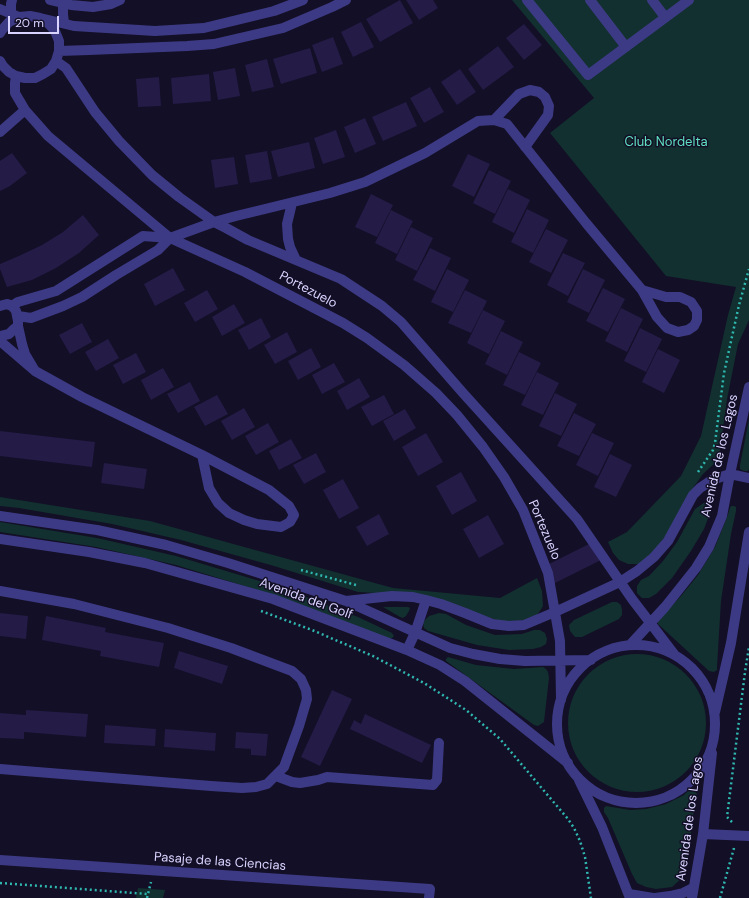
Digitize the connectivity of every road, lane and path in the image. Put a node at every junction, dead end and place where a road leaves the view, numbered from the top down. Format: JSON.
{"nodes":[{"id":1,"x":12,"y":0,"type":"edge"},
{"id":2,"x":50,"y":0,"type":"edge"},
{"id":3,"x":120,"y":0,"type":"edge"},
{"id":4,"x":303,"y":0,"type":"edge"},
{"id":5,"x":346,"y":0,"type":"edge"},
{"id":6,"x":528,"y":0,"type":"edge"},
{"id":7,"x":590,"y":0,"type":"edge"},
{"id":8,"x":652,"y":0,"type":"edge"},
{"id":9,"x":689,"y":0,"type":"edge"},
{"id":10,"x":63,"y":3,"type":"junction"},
{"id":11,"x":0,"y":9,"type":"edge"},
{"id":12,"x":15,"y":15,"type":"junction"},
{"id":13,"x":665,"y":17,"type":"junction"},
{"id":14,"x":40,"y":18,"type":"junction"},
{"id":15,"x":233,"y":21,"type":"junction"},
{"id":16,"x":64,"y":23,"type":"junction"},
{"id":17,"x":0,"y":33,"type":"edge"},
{"id":18,"x":238,"y":38,"type":"junction"},
{"id":19,"x":626,"y":47,"type":"junction"},
{"id":20,"x":59,"y":51,"type":"junction"},
{"id":21,"x":0,"y":61,"type":"edge"},
{"id":22,"x":56,"y":61,"type":"junction"},
{"id":23,"x":16,"y":76,"type":"junction"},
{"id":24,"x":25,"y":110,"type":"junction"},
{"id":25,"x":494,"y":120,"type":"junction"},
{"id":26,"x":0,"y":132,"type":"edge"},
{"id":27,"x":526,"y":147,"type":"junction"},
{"id":28,"x":292,"y":203,"type":"junction"},
{"id":29,"x":214,"y":222,"type":"junction"},
{"id":30,"x":170,"y":238,"type":"junction"},
{"id":31,"x":107,"y":260,"type":"junction"},
{"id":32,"x":296,"y":260,"type":"junction"},
{"id":33,"x":749,"y":269,"type":"edge"},
{"id":34,"x":116,"y":275,"type":"junction"},
{"id":35,"x":642,"y":290,"type":"junction"},
{"id":36,"x":56,"y":292,"type":"junction"},
{"id":37,"x":0,"y":306,"type":"edge"},
{"id":38,"x":12,"y":306,"type":"junction"},
{"id":39,"x":63,"y":306,"type":"junction"},
{"id":40,"x":18,"y":321,"type":"junction"},
{"id":41,"x":0,"y":336,"type":"edge"},
{"id":42,"x":0,"y":341,"type":"edge"},
{"id":43,"x":35,"y":371,"type":"junction"},
{"id":44,"x":749,"y":387,"type":"edge"},
{"id":45,"x":202,"y":455,"type":"junction"},
{"id":46,"x":730,"y":474,"type":"junction"},
{"id":47,"x":695,"y":476,"type":"dead end"},
{"id":48,"x":749,"y":478,"type":"edge"},
{"id":49,"x":0,"y":516,"type":"edge"},
{"id":50,"x":749,"y":532,"type":"edge"},
{"id":51,"x":0,"y":539,"type":"edge"},
{"id":52,"x":620,"y":582,"type":"junction"},
{"id":53,"x":0,"y":591,"type":"edge"},
{"id":54,"x":426,"y":600,"type":"junction"},
{"id":55,"x":346,"y":601,"type":"junction"},
{"id":56,"x":256,"y":609,"type":"dead end"},
{"id":57,"x":555,"y":612,"type":"junction"},
{"id":58,"x":650,"y":623,"type":"junction"},
{"id":59,"x":415,"y":633,"type":"junction"},
{"id":60,"x":630,"y":645,"type":"junction"},
{"id":61,"x":749,"y":647,"type":"edge"},
{"id":62,"x":407,"y":650,"type":"junction"},
{"id":63,"x":674,"y":654,"type":"junction"},
{"id":64,"x":560,"y":660,"type":"junction"},
{"id":65,"x":591,"y":660,"type":"junction"},
{"id":66,"x":561,"y":700,"type":"junction"},
{"id":67,"x":715,"y":712,"type":"junction"},
{"id":68,"x":439,"y":743,"type":"dead end"},
{"id":69,"x":713,"y":743,"type":"junction"},
{"id":70,"x":568,"y":763,"type":"junction"},
{"id":71,"x":0,"y":769,"type":"edge"},
{"id":72,"x":276,"y":776,"type":"junction"},
{"id":73,"x":577,"y":776,"type":"junction"},
{"id":74,"x":703,"y":834,"type":"junction"},
{"id":75,"x":736,"y":835,"type":"junction"},
{"id":76,"x":749,"y":836,"type":"edge"},
{"id":77,"x":0,"y":860,"type":"edge"},
{"id":78,"x":0,"y":882,"type":"edge"},
{"id":79,"x":693,"y":888,"type":"junction"},
{"id":80,"x":148,"y":894,"type":"dead end"},
{"id":81,"x":630,"y":896,"type":"edge"},
{"id":82,"x":429,"y":898,"type":"edge"},
{"id":83,"x":591,"y":898,"type":"edge"},
{"id":84,"x":654,"y":898,"type":"edge"},
{"id":85,"x":692,"y":898,"type":"edge"},
{"id":86,"x":720,"y":898,"type":"edge"}],
"edges":[{"from":1,"to":12,"type":"street"},
{"from":2,"to":10,"type":"street"},
{"from":3,"to":10,"type":"street"},
{"from":4,"to":15,"type":"street"},
{"from":5,"to":18,"type":"street"},
{"from":6,"to":19,"type":"street"},
{"from":7,"to":19,"type":"street"},
{"from":8,"to":13,"type":"street"},
{"from":9,"to":13,"type":"street"},
{"from":10,"to":16,"type":"street"},
{"from":11,"to":12,"type":"street"},
{"from":12,"to":14,"type":"street"},
{"from":12,"to":17,"type":"street"},
{"from":13,"to":19,"type":"street"},
{"from":14,"to":16,"type":"street"},
{"from":14,"to":20,"type":"street"},
{"from":15,"to":16,"type":"street"},
{"from":15,"to":18,"type":"street"},
{"from":18,"to":20,"type":"street"},
{"from":20,"to":22,"type":"street"},
{"from":21,"to":23,"type":"street"},
{"from":22,"to":23,"type":"street"},
{"from":22,"to":29,"type":"street","name":"Portezuelo"},
{"from":23,"to":24,"type":"street","name":"Portezuelo"},
{"from":24,"to":26,"type":"street"},
{"from":24,"to":30,"type":"street","name":"Portezuelo"},
{"from":25,"to":27,"type":"street"},
{"from":25,"to":27,"type":"street"},
{"from":25,"to":28,"type":"street"},
{"from":27,"to":35,"type":"street"},
{"from":28,"to":29,"type":"street"},
{"from":28,"to":32,"type":"street"},
{"from":29,"to":30,"type":"street"},
{"from":29,"to":32,"type":"street","name":"Portezuelo"},
{"from":30,"to":31,"type":"street"},
{"from":30,"to":34,"type":"street"},
{"from":30,"to":57,"type":"street","name":"Portezuelo"},
{"from":31,"to":34,"type":"street"},
{"from":31,"to":36,"type":"street"},
{"from":32,"to":52,"type":"street","name":"Portezuelo"},
{"from":33,"to":47,"type":"path"},
{"from":34,"to":39,"type":"street"},
{"from":35,"to":35,"type":"street"},
{"from":36,"to":38,"type":"street"},
{"from":36,"to":39,"type":"street"},
{"from":37,"to":38,"type":"street"},
{"from":38,"to":40,"type":"street"},
{"from":39,"to":40,"type":"street"},
{"from":40,"to":41,"type":"street"},
{"from":40,"to":43,"type":"street"},
{"from":42,"to":43,"type":"street"},
{"from":43,"to":45,"type":"street"},
{"from":44,"to":46,"type":"street","name":"Avenida de los Lagos"},
{"from":45,"to":45,"type":"street"},
{"from":46,"to":48,"type":"street"},
{"from":46,"to":52,"type":"street"},
{"from":46,"to":58,"type":"street","name":"Avenida de los Lagos"},
{"from":49,"to":55,"type":"street","name":"Avenida del Golf"},
{"from":50,"to":67,"type":"street"},
{"from":51,"to":62,"type":"street","name":"Avenida del Golf"},
{"from":52,"to":57,"type":"street"},
{"from":52,"to":58,"type":"street","name":"Portezuelo"},
{"from":53,"to":72,"type":"street"},
{"from":54,"to":55,"type":"street"},
{"from":54,"to":57,"type":"street"},
{"from":54,"to":59,"type":"street"},
{"from":55,"to":59,"type":"street","name":"Avenida del Golf"},
{"from":56,"to":83,"type":"path"},
{"from":57,"to":64,"type":"street","name":"Portezuelo"},
{"from":58,"to":60,"type":"street","name":"Avenida de los Lagos"},
{"from":58,"to":63,"type":"street","name":"Portezuelo"},
{"from":59,"to":62,"type":"street"},
{"from":59,"to":64,"type":"street","name":"Avenida del Golf"},
{"from":60,"to":63,"type":"street"},
{"from":60,"to":65,"type":"street"},
{"from":61,"to":75,"type":"path"},
{"from":62,"to":70,"type":"street","name":"Avenida del Golf"},
{"from":63,"to":67,"type":"street"},
{"from":64,"to":65,"type":"street","name":"Avenida del Golf"},
{"from":64,"to":66,"type":"street","name":"Portezuelo"},
{"from":65,"to":66,"type":"street"},
{"from":66,"to":70,"type":"street"},
{"from":67,"to":69,"type":"street","name":"Avenida de los Lagos"},
{"from":68,"to":72,"type":"street"},
{"from":69,"to":73,"type":"street"},
{"from":69,"to":74,"type":"street","name":"Avenida de los Lagos"},
{"from":70,"to":73,"type":"street"},
{"from":71,"to":72,"type":"street"},
{"from":73,"to":81,"type":"street"},
{"from":74,"to":75,"type":"street"},
{"from":74,"to":79,"type":"street","name":"Avenida de los Lagos"},
{"from":75,"to":76,"type":"street"},
{"from":75,"to":86,"type":"path"},
{"from":77,"to":82,"type":"street","name":"Pasaje de las Ciencias"},
{"from":78,"to":80,"type":"path"},
{"from":79,"to":84,"type":"street"},
{"from":79,"to":85,"type":"street","name":"Avenida de los Lagos"},
{"from":81,"to":84,"type":"street"}]}
